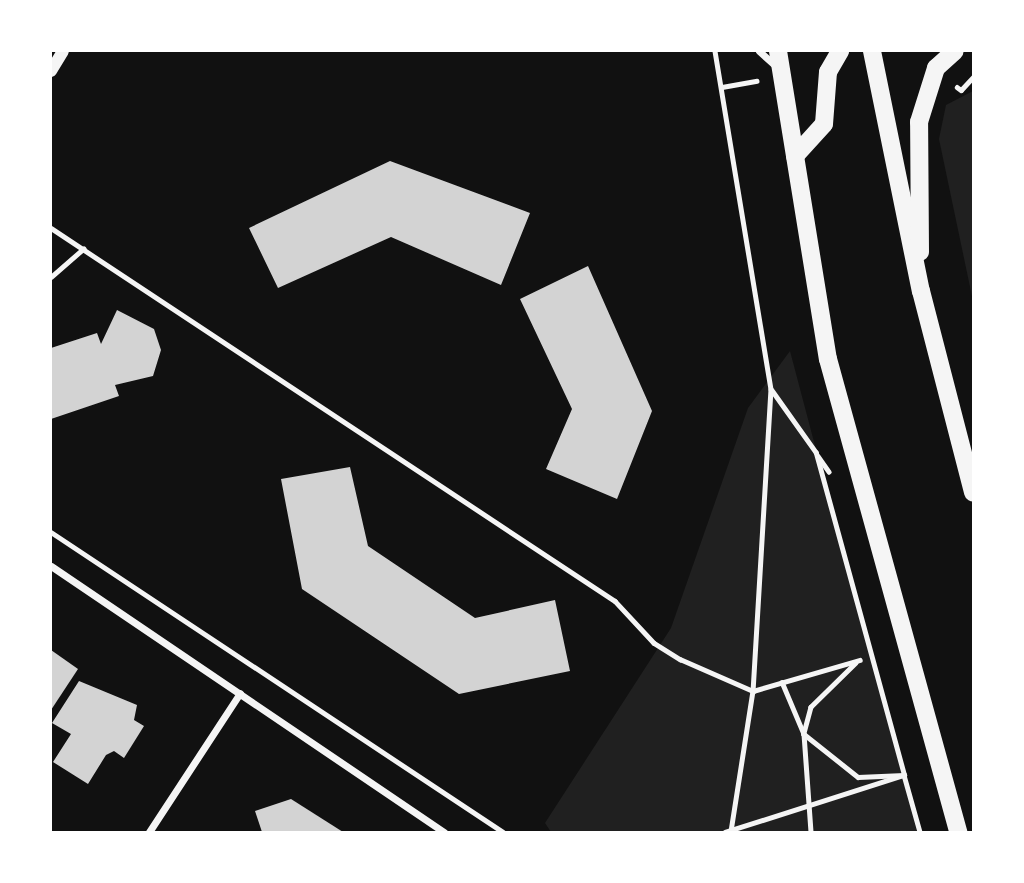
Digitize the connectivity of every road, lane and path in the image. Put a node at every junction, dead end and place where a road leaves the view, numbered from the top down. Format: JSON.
{"nodes":[{"id":1,"x":63,"y":51,"type":"edge"},
{"id":2,"x":715,"y":51,"type":"edge"},
{"id":3,"x":759,"y":51,"type":"edge"},
{"id":4,"x":778,"y":51,"type":"edge"},
{"id":5,"x":840,"y":51,"type":"edge"},
{"id":6,"x":872,"y":51,"type":"edge"},
{"id":7,"x":955,"y":51,"type":"edge"},
{"id":8,"x":51,"y":71,"type":"edge"},
{"id":9,"x":781,"y":71,"type":"junction"},
{"id":10,"x":795,"y":156,"type":"junction"},
{"id":11,"x":51,"y":228,"type":"edge"},
{"id":12,"x":83,"y":249,"type":"junction"},
{"id":13,"x":51,"y":277,"type":"edge"},
{"id":14,"x":921,"y":291,"type":"junction"},
{"id":15,"x":771,"y":389,"type":"junction"},
{"id":16,"x":973,"y":492,"type":"edge"},
{"id":17,"x":51,"y":532,"type":"edge"},
{"id":18,"x":51,"y":566,"type":"edge"},
{"id":19,"x":782,"y":682,"type":"junction"},
{"id":20,"x":753,"y":691,"type":"junction"},
{"id":21,"x":240,"y":693,"type":"junction"},
{"id":22,"x":804,"y":734,"type":"junction"},
{"id":23,"x":904,"y":775,"type":"junction"},
{"id":24,"x":807,"y":807,"type":"junction"},
{"id":25,"x":149,"y":832,"type":"edge"},
{"id":26,"x":444,"y":832,"type":"edge"},
{"id":27,"x":503,"y":832,"type":"edge"},
{"id":28,"x":725,"y":832,"type":"edge"},
{"id":29,"x":732,"y":832,"type":"edge"},
{"id":30,"x":811,"y":832,"type":"edge"},
{"id":31,"x":920,"y":832,"type":"edge"},
{"id":32,"x":958,"y":832,"type":"edge"}],
"edges":[{"from":1,"to":8,"type":"street"},
{"from":2,"to":15,"type":"path"},
{"from":3,"to":9,"type":"street"},
{"from":4,"to":9,"type":"main road"},
{"from":5,"to":10,"type":"main road"},
{"from":6,"to":14,"type":"main road"},
{"from":7,"to":14,"type":"main road"},
{"from":9,"to":10,"type":"main road"},
{"from":10,"to":32,"type":"main road"},
{"from":11,"to":12,"type":"path"},
{"from":12,"to":13,"type":"path"},
{"from":12,"to":20,"type":"path"},
{"from":14,"to":16,"type":"main road"},
{"from":15,"to":20,"type":"path"},
{"from":15,"to":23,"type":"path"},
{"from":17,"to":27,"type":"path"},
{"from":18,"to":21,"type":"street"},
{"from":19,"to":20,"type":"path"},
{"from":19,"to":22,"type":"path"},
{"from":19,"to":22,"type":"path"},
{"from":20,"to":29,"type":"path"},
{"from":21,"to":25,"type":"street"},
{"from":21,"to":26,"type":"street"},
{"from":22,"to":23,"type":"path"},
{"from":22,"to":24,"type":"path"},
{"from":23,"to":24,"type":"path"},
{"from":23,"to":31,"type":"path"},
{"from":24,"to":29,"type":"path"},
{"from":24,"to":30,"type":"path"},
{"from":28,"to":29,"type":"path"}]}
